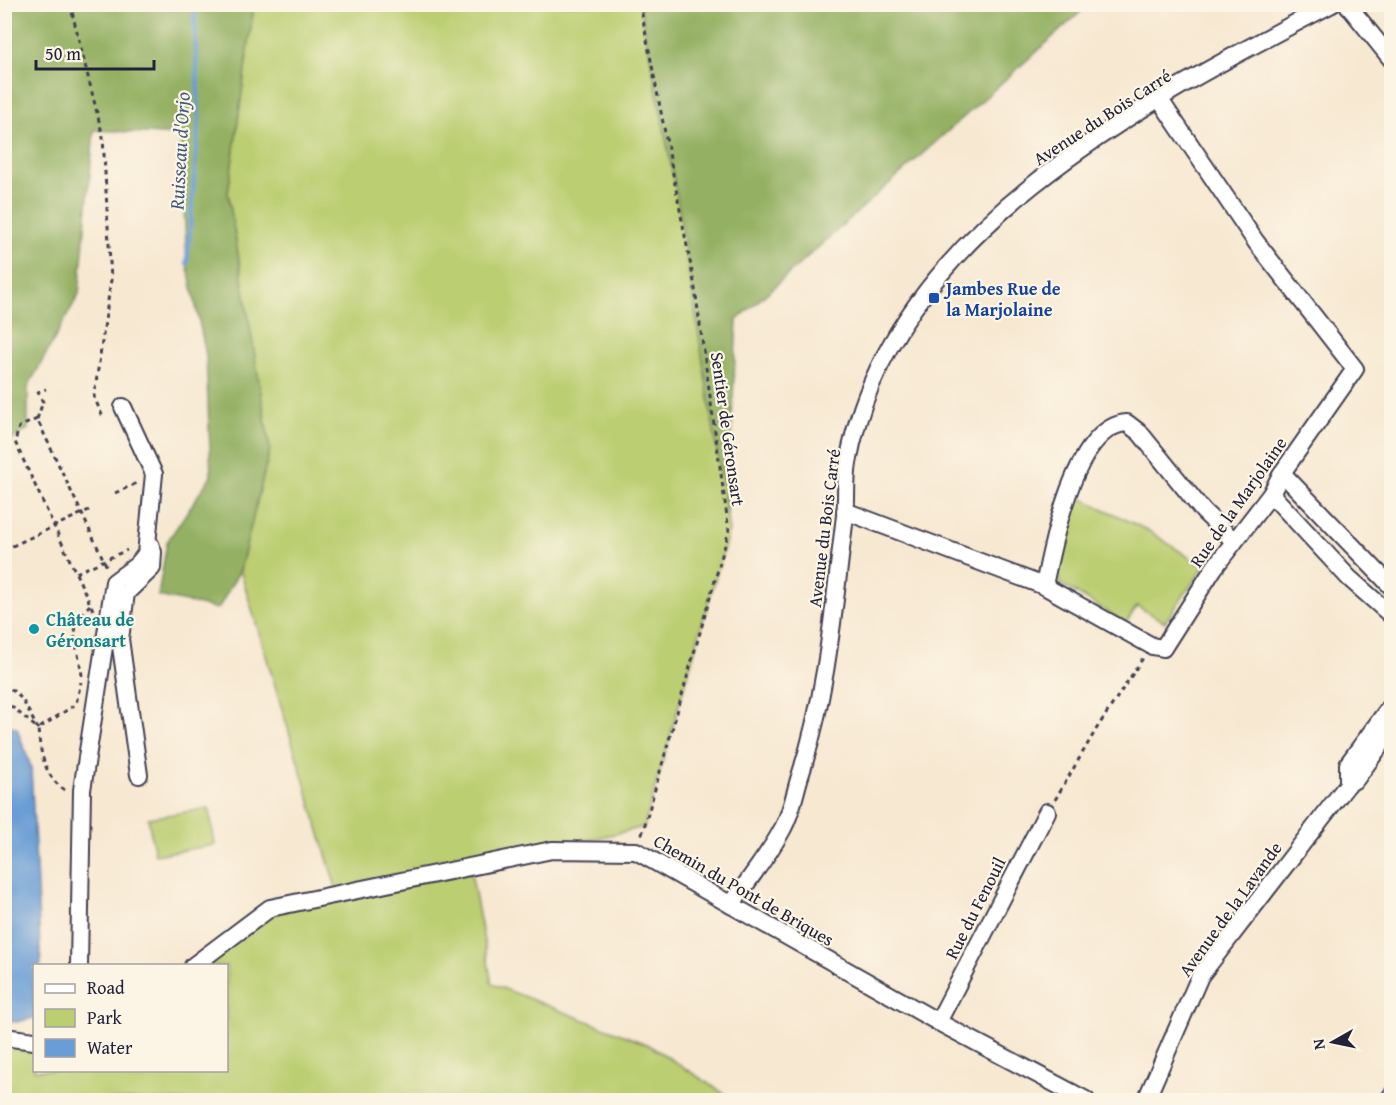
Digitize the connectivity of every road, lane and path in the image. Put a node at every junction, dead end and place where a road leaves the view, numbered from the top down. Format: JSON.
{"nodes":[{"id":1,"x":70,"y":4,"type":"edge"},
{"id":2,"x":640,"y":4,"type":"edge"},
{"id":3,"x":663,"y":4,"type":"edge"},
{"id":4,"x":1332,"y":4,"type":"edge"},
{"id":5,"x":1347,"y":4,"type":"edge"},
{"id":6,"x":641,"y":11,"type":"junction"},
{"id":7,"x":1392,"y":60,"type":"edge"},
{"id":8,"x":1160,"y":100,"type":"junction"},
{"id":9,"x":46,"y":389,"type":"dead end"},
{"id":10,"x":123,"y":407,"type":"dead end"},
{"id":11,"x":103,"y":417,"type":"dead end"},
{"id":12,"x":37,"y":419,"type":"junction"},
{"id":13,"x":1282,"y":473,"type":"junction"},
{"id":14,"x":154,"y":474,"type":"junction"},
{"id":15,"x":115,"y":494,"type":"dead end"},
{"id":16,"x":1272,"y":494,"type":"junction"},
{"id":17,"x":89,"y":510,"type":"dead end"},
{"id":18,"x":846,"y":511,"type":"junction"},
{"id":19,"x":54,"y":526,"type":"junction"},
{"id":20,"x":148,"y":541,"type":"junction"},
{"id":21,"x":1234,"y":541,"type":"junction"},
{"id":22,"x":4,"y":550,"type":"edge"},
{"id":23,"x":104,"y":561,"type":"junction"},
{"id":24,"x":76,"y":573,"type":"junction"},
{"id":25,"x":114,"y":582,"type":"junction"},
{"id":26,"x":1044,"y":586,"type":"junction"},
{"id":27,"x":1392,"y":587,"type":"edge"},
{"id":28,"x":91,"y":605,"type":"junction"},
{"id":29,"x":109,"y":616,"type":"junction"},
{"id":30,"x":1392,"y":616,"type":"edge"},
{"id":31,"x":1152,"y":646,"type":"junction"},
{"id":32,"x":4,"y":683,"type":"edge"},
{"id":33,"x":4,"y":700,"type":"edge"},
{"id":34,"x":1392,"y":704,"type":"edge"},
{"id":35,"x":38,"y":729,"type":"junction"},
{"id":36,"x":1392,"y":729,"type":"edge"},
{"id":37,"x":139,"y":776,"type":"dead end"},
{"id":38,"x":1348,"y":784,"type":"junction"},
{"id":39,"x":82,"y":790,"type":"junction"},
{"id":40,"x":1047,"y":812,"type":"joint"},
{"id":41,"x":636,"y":850,"type":"junction"},
{"id":42,"x":731,"y":906,"type":"junction"},
{"id":43,"x":79,"y":964,"type":"edge"},
{"id":44,"x":196,"y":964,"type":"edge"},
{"id":45,"x":938,"y":1022,"type":"junction"},
{"id":46,"x":4,"y":1037,"type":"edge"},
{"id":47,"x":33,"y":1041,"type":"edge"},
{"id":48,"x":1392,"y":1095,"type":"edge"},
{"id":49,"x":1086,"y":1101,"type":"edge"},
{"id":50,"x":1146,"y":1101,"type":"edge"},
{"id":51,"x":1389,"y":1101,"type":"edge"}],
"edges":[{"from":1,"to":11,"type":"path"},
{"from":2,"to":6,"type":"path","name":"Sentier de Géronsart"},
{"from":3,"to":6,"type":"path"},
{"from":4,"to":8,"type":"street","name":"Avenue du Bois Carré"},
{"from":5,"to":7,"type":"street"},
{"from":6,"to":41,"type":"path","name":"Sentier de Géronsart"},
{"from":8,"to":13,"type":"street","name":"Rue de la Marjolaine"},
{"from":8,"to":18,"type":"street","name":"Avenue du Bois Carré"},
{"from":9,"to":12,"type":"path"},
{"from":10,"to":14,"type":"street"},
{"from":12,"to":19,"type":"path"},
{"from":12,"to":23,"type":"path"},
{"from":13,"to":16,"type":"street","name":"Rue de la Marjolaine"},
{"from":13,"to":27,"type":"street"},
{"from":14,"to":15,"type":"path"},
{"from":14,"to":20,"type":"street"},
{"from":16,"to":21,"type":"street","name":"Rue de la Marjolaine"},
{"from":16,"to":30,"type":"street"},
{"from":17,"to":19,"type":"path"},
{"from":18,"to":26,"type":"street"},
{"from":18,"to":42,"type":"street","name":"Avenue du Bois Carré"},
{"from":19,"to":22,"type":"path"},
{"from":19,"to":24,"type":"path"},
{"from":20,"to":23,"type":"path"},
{"from":20,"to":25,"type":"street"},
{"from":20,"to":37,"type":"street"},
{"from":21,"to":26,"type":"street"},
{"from":21,"to":31,"type":"street","name":"Rue de la Marjolaine"},
{"from":23,"to":24,"type":"path"},
{"from":23,"to":25,"type":"path"},
{"from":24,"to":28,"type":"path"},
{"from":25,"to":29,"type":"street"},
{"from":26,"to":31,"type":"street"},
{"from":28,"to":29,"type":"path"},
{"from":28,"to":35,"type":"path"},
{"from":29,"to":39,"type":"street"},
{"from":31,"to":40,"type":"path"},
{"from":32,"to":35,"type":"path"},
{"from":33,"to":35,"type":"path"},
{"from":34,"to":38,"type":"street","name":"Avenue de la Lavande"},
{"from":35,"to":39,"type":"path"},
{"from":36,"to":38,"type":"street","name":"Avenue de la Lavande"},
{"from":38,"to":50,"type":"street","name":"Avenue de la Lavande"},
{"from":39,"to":43,"type":"street"},
{"from":40,"to":45,"type":"street","name":"Rue du Fenouil"},
{"from":41,"to":42,"type":"street","name":"Chemin du Pont de Briques"},
{"from":41,"to":44,"type":"street","name":"Chemin du Pont de Briques"},
{"from":42,"to":45,"type":"street","name":"Chemin du Pont de Briques"},
{"from":45,"to":49,"type":"street","name":"Chemin du Pont de Briques"},
{"from":46,"to":47,"type":"street"},
{"from":48,"to":51,"type":"street"}]}
